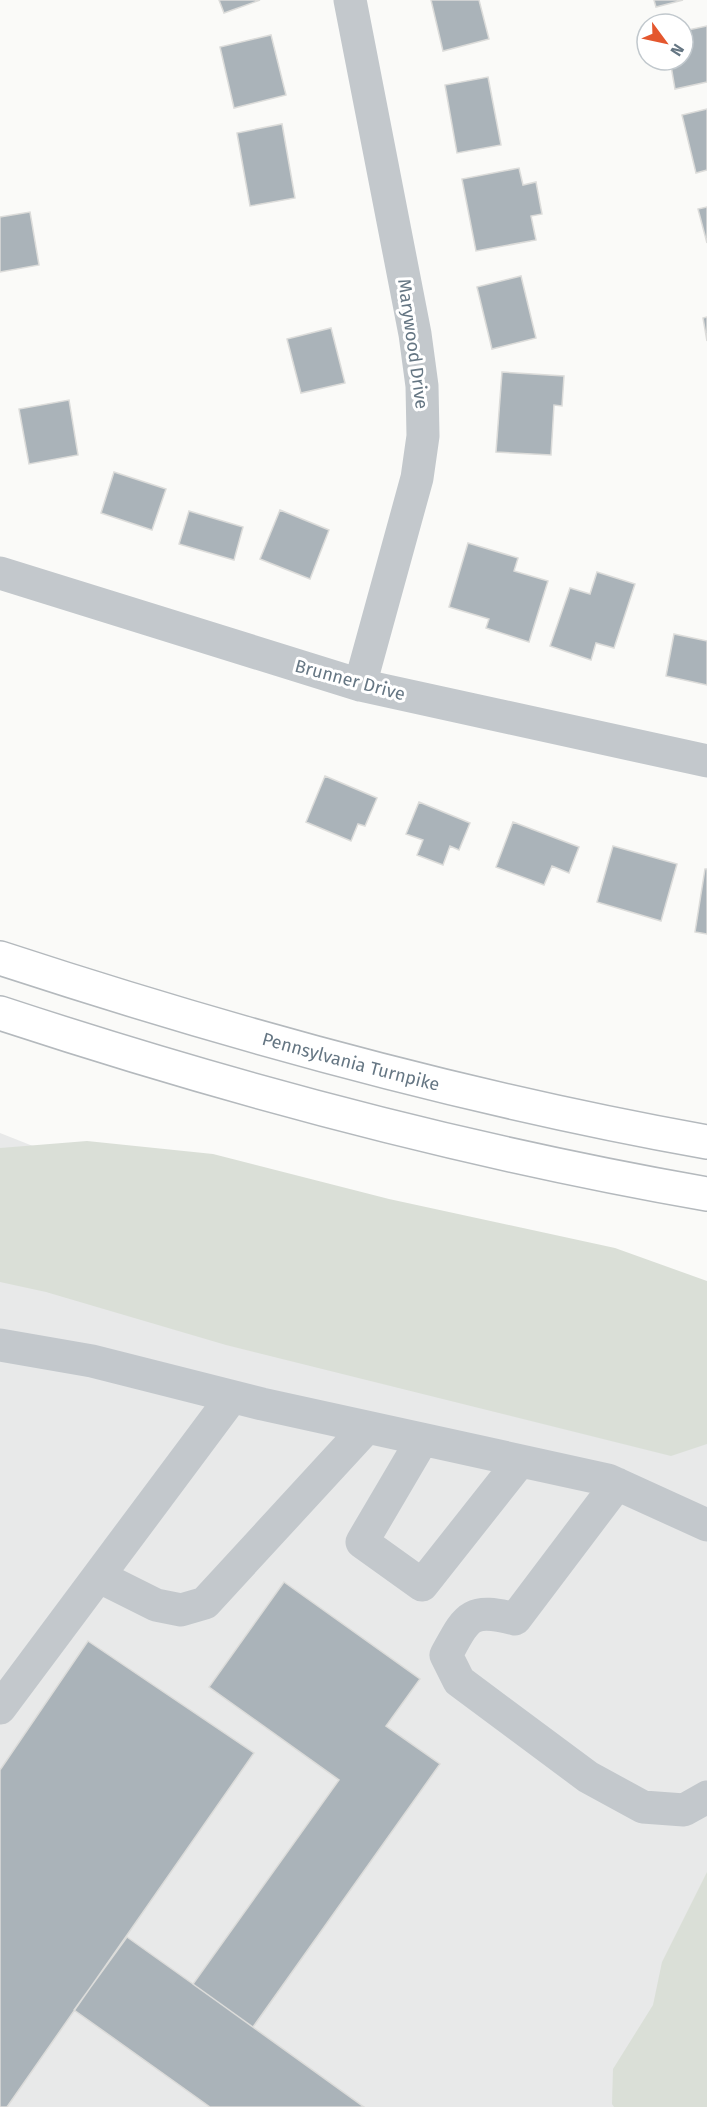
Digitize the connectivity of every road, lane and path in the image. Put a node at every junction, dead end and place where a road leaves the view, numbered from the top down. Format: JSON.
{"nodes":[{"id":1,"x":350,"y":0,"type":"edge"},
{"id":2,"x":0,"y":573,"type":"edge"},
{"id":3,"x":360,"y":685,"type":"junction"},
{"id":4,"x":707,"y":761,"type":"edge"},
{"id":5,"x":0,"y":958,"type":"edge"},
{"id":6,"x":0,"y":1012,"type":"edge"},
{"id":7,"x":707,"y":1142,"type":"edge"},
{"id":8,"x":707,"y":1194,"type":"edge"},
{"id":9,"x":0,"y":1345,"type":"edge"},
{"id":10,"x":231,"y":1396,"type":"junction"},
{"id":11,"x":366,"y":1428,"type":"junction"},
{"id":12,"x":422,"y":1440,"type":"junction"},
{"id":13,"x":520,"y":1461,"type":"junction"},
{"id":14,"x":617,"y":1484,"type":"junction"},
{"id":15,"x":707,"y":1525,"type":"edge"},
{"id":16,"x":100,"y":1577,"type":"junction"},
{"id":17,"x":0,"y":1708,"type":"edge"},
{"id":18,"x":707,"y":1797,"type":"edge"}],
"edges":[{"from":1,"to":3,"type":"street","name":"Marywood Drive"},
{"from":2,"to":3,"type":"street","name":"Brunner Drive"},
{"from":3,"to":4,"type":"street","name":"Brunner Drive"},
{"from":5,"to":7,"type":"highway","name":"Pennsylvania Turnpike"},
{"from":6,"to":8,"type":"highway"},
{"from":9,"to":10,"type":"street"},
{"from":10,"to":11,"type":"street"},
{"from":10,"to":16,"type":"street"},
{"from":11,"to":12,"type":"street"},
{"from":11,"to":16,"type":"street"},
{"from":12,"to":13,"type":"street"},
{"from":12,"to":13,"type":"street"},
{"from":13,"to":14,"type":"street"},
{"from":14,"to":15,"type":"street"},
{"from":14,"to":18,"type":"street"},
{"from":16,"to":17,"type":"street"}]}
